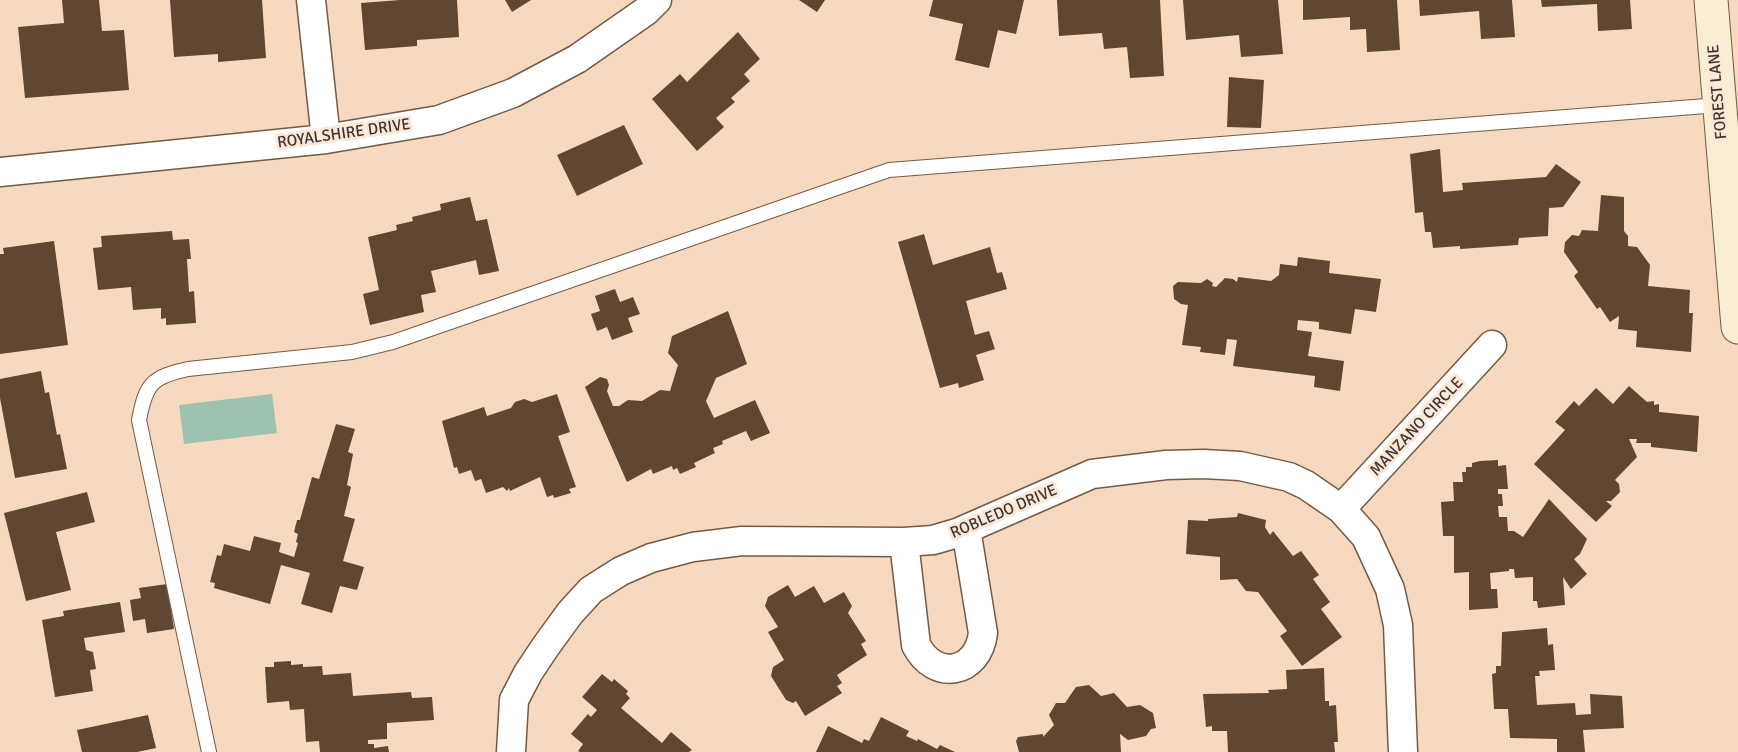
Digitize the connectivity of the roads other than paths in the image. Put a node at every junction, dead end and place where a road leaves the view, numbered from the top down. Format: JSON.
{"nodes":[{"id":1,"x":311,"y":0,"type":"edge"},
{"id":2,"x":657,"y":0,"type":"edge"},
{"id":3,"x":1711,"y":0,"type":"edge"},
{"id":4,"x":1719,"y":105,"type":"junction"},
{"id":5,"x":326,"y":139,"type":"junction"},
{"id":6,"x":0,"y":172,"type":"edge"},
{"id":7,"x":1735,"y":243,"type":"edge"},
{"id":8,"x":1738,"y":327,"type":"edge"},
{"id":9,"x":1492,"y":345,"type":"dead end"},
{"id":10,"x":1341,"y":509,"type":"junction"},
{"id":11,"x":966,"y":529,"type":"junction"},
{"id":12,"x":904,"y":542,"type":"junction"},
{"id":13,"x":209,"y":752,"type":"edge"},
{"id":14,"x":511,"y":752,"type":"edge"},
{"id":15,"x":1403,"y":752,"type":"edge"}],
"edges":[{"from":1,"to":5,"type":"street"},
{"from":2,"to":5,"type":"street","name":"ROYALSHIRE DRIVE"},
{"from":3,"to":4,"type":"main road","name":"FOREST LANE"},
{"from":4,"to":7,"type":"main road","name":"FOREST LANE"},
{"from":4,"to":13,"type":"lane"},
{"from":5,"to":6,"type":"street","name":"ROYALSHIRE DRIVE"},
{"from":7,"to":8,"type":"main road","name":"FOREST LANE"},
{"from":9,"to":10,"type":"street","name":"MANZANO CIRCLE"},
{"from":10,"to":11,"type":"street","name":"ROBLEDO DRIVE"},
{"from":10,"to":15,"type":"street","name":"ROBLEDO DRIVE"},
{"from":11,"to":12,"type":"street","name":"ROBLEDO DRIVE"},
{"from":11,"to":12,"type":"street"},
{"from":12,"to":14,"type":"street","name":"ROBLEDO DRIVE"}]}
